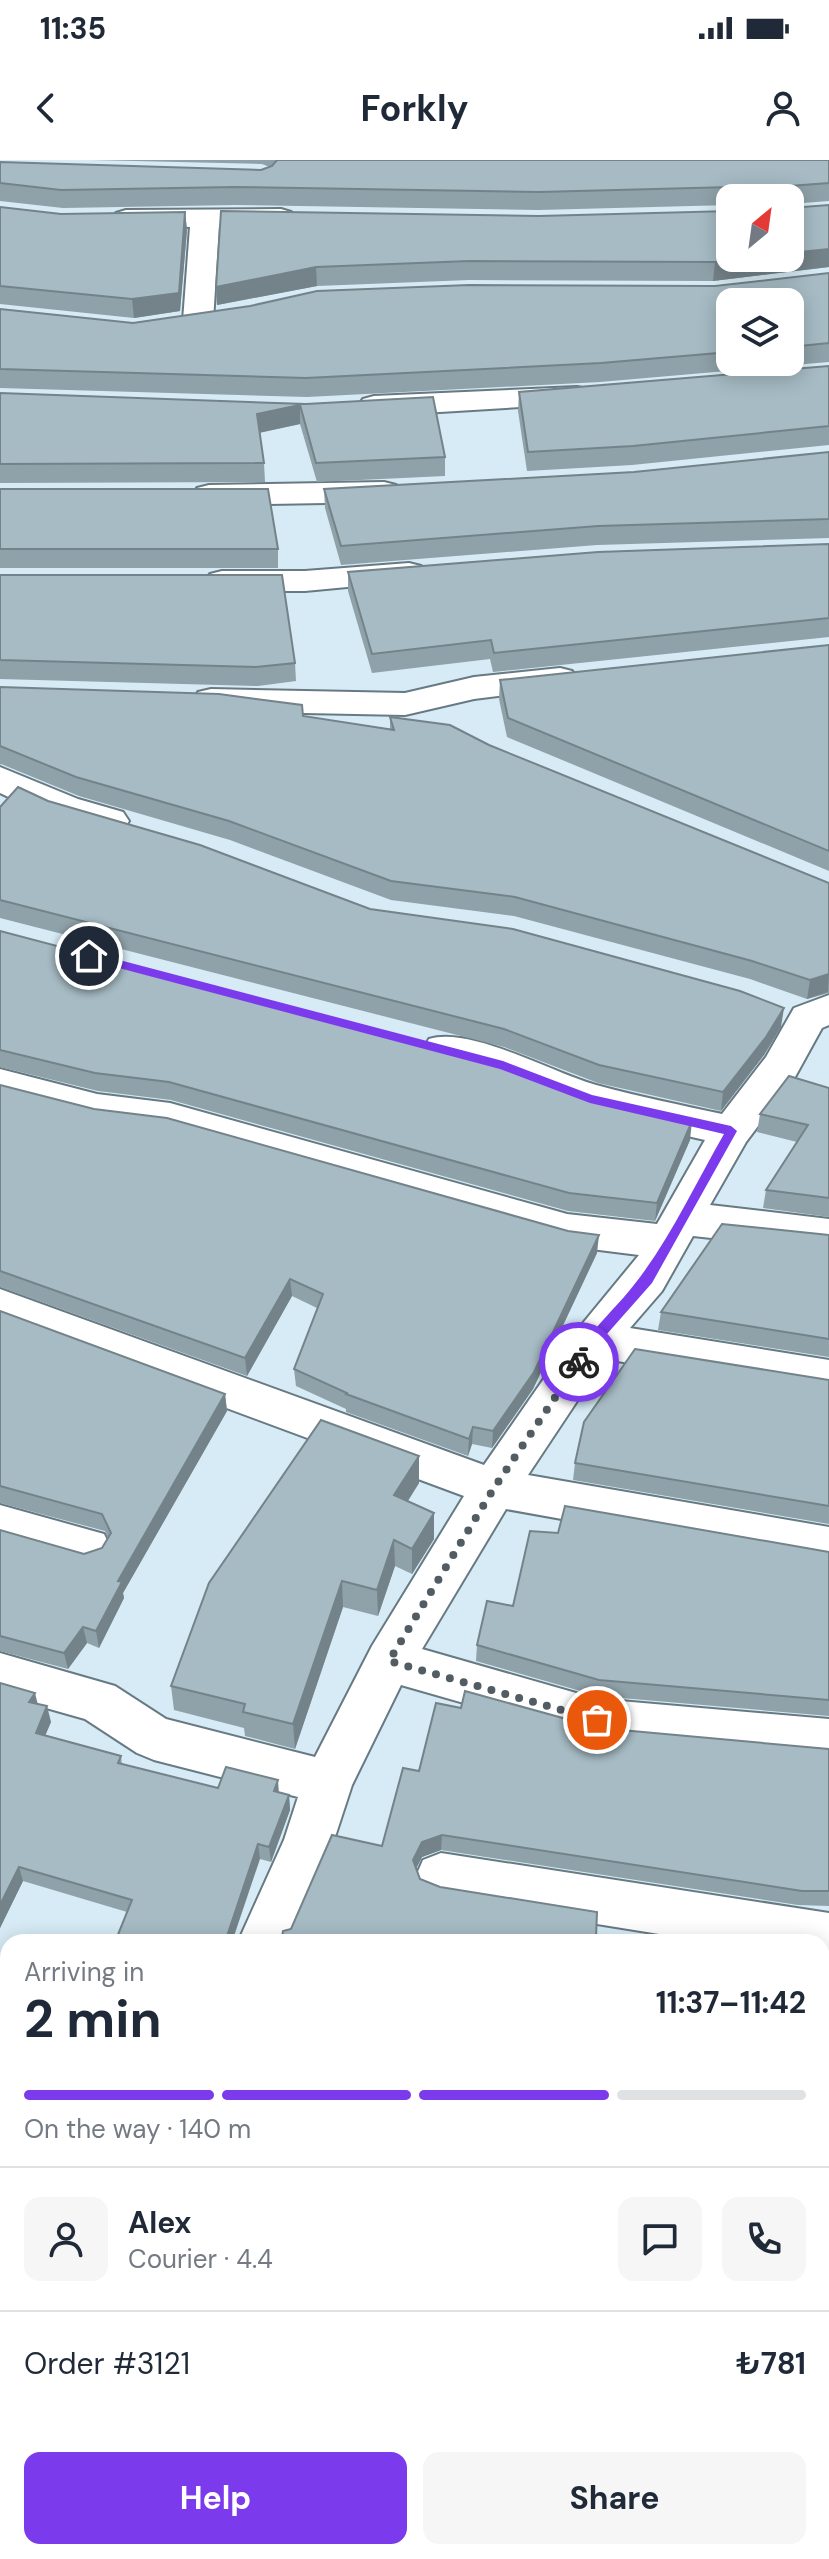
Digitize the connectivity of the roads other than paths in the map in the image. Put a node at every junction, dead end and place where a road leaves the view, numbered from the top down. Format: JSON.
{"nodes":[{"id":1,"x":255,"y":186,"type":"edge"},
{"id":2,"x":235,"y":217,"type":"junction"},
{"id":3,"x":205,"y":218,"type":"junction"},
{"id":4,"x":314,"y":218,"type":"edge"},
{"id":5,"x":95,"y":220,"type":"edge"},
{"id":6,"x":198,"y":321,"type":"edge"},
{"id":7,"x":600,"y":394,"type":"edge"},
{"id":8,"x":338,"y":408,"type":"edge"},
{"id":9,"x":409,"y":491,"type":"edge"},
{"id":10,"x":173,"y":495,"type":"edge"},
{"id":11,"x":443,"y":570,"type":"edge"},
{"id":12,"x":183,"y":581,"type":"edge"},
{"id":13,"x":597,"y":675,"type":"edge"},
{"id":14,"x":182,"y":699,"type":"edge"},
{"id":15,"x":405,"y":704,"type":"junction"},
{"id":16,"x":447,"y":725,"type":"edge"},
{"id":17,"x":0,"y":779,"type":"edge"},
{"id":18,"x":141,"y":830,"type":"edge"},
{"id":19,"x":805,"y":1011,"type":"edge"},
{"id":20,"x":412,"y":1041,"type":"edge"},
{"id":21,"x":0,"y":1084,"type":"edge"},
{"id":22,"x":731,"y":1131,"type":"junction"},
{"id":23,"x":675,"y":1230,"type":"junction"},
{"id":24,"x":829,"y":1235,"type":"edge"},
{"id":25,"x":0,"y":1306,"type":"edge"},
{"id":26,"x":594,"y":1340,"type":"junction"},
{"id":27,"x":829,"y":1378,"type":"edge"},
{"id":28,"x":494,"y":1488,"type":"junction"},
{"id":29,"x":0,"y":1524,"type":"edge"},
{"id":30,"x":829,"y":1547,"type":"edge"},
{"id":31,"x":88,"y":1548,"type":"dead end"},
{"id":32,"x":389,"y":1661,"type":"junction"},
{"id":33,"x":0,"y":1674,"type":"edge"},
{"id":34,"x":829,"y":1741,"type":"edge"},
{"id":35,"x":328,"y":1782,"type":"junction"},
{"id":36,"x":441,"y":1876,"type":"dead end"},
{"id":37,"x":268,"y":1934,"type":"edge"},
{"id":38,"x":810,"y":1934,"type":"edge"}],
"edges":[{"from":1,"to":2,"type":"street"},
{"from":2,"to":3,"type":"street"},
{"from":2,"to":4,"type":"street"},
{"from":3,"to":5,"type":"street"},
{"from":3,"to":6,"type":"street"},
{"from":7,"to":8,"type":"street"},
{"from":9,"to":10,"type":"street"},
{"from":11,"to":12,"type":"street"},
{"from":13,"to":15,"type":"street"},
{"from":14,"to":15,"type":"street"},
{"from":15,"to":16,"type":"street"},
{"from":17,"to":18,"type":"street"},
{"from":19,"to":22,"type":"street"},
{"from":20,"to":22,"type":"street"},
{"from":21,"to":23,"type":"street"},
{"from":22,"to":23,"type":"street"},
{"from":23,"to":24,"type":"street"},
{"from":23,"to":26,"type":"street"},
{"from":25,"to":28,"type":"street"},
{"from":26,"to":27,"type":"street"},
{"from":26,"to":28,"type":"street"},
{"from":28,"to":30,"type":"street"},
{"from":28,"to":32,"type":"street"},
{"from":29,"to":31,"type":"street"},
{"from":32,"to":34,"type":"street"},
{"from":32,"to":35,"type":"street"},
{"from":33,"to":35,"type":"street"},
{"from":35,"to":37,"type":"street"},
{"from":36,"to":38,"type":"street"}]}
